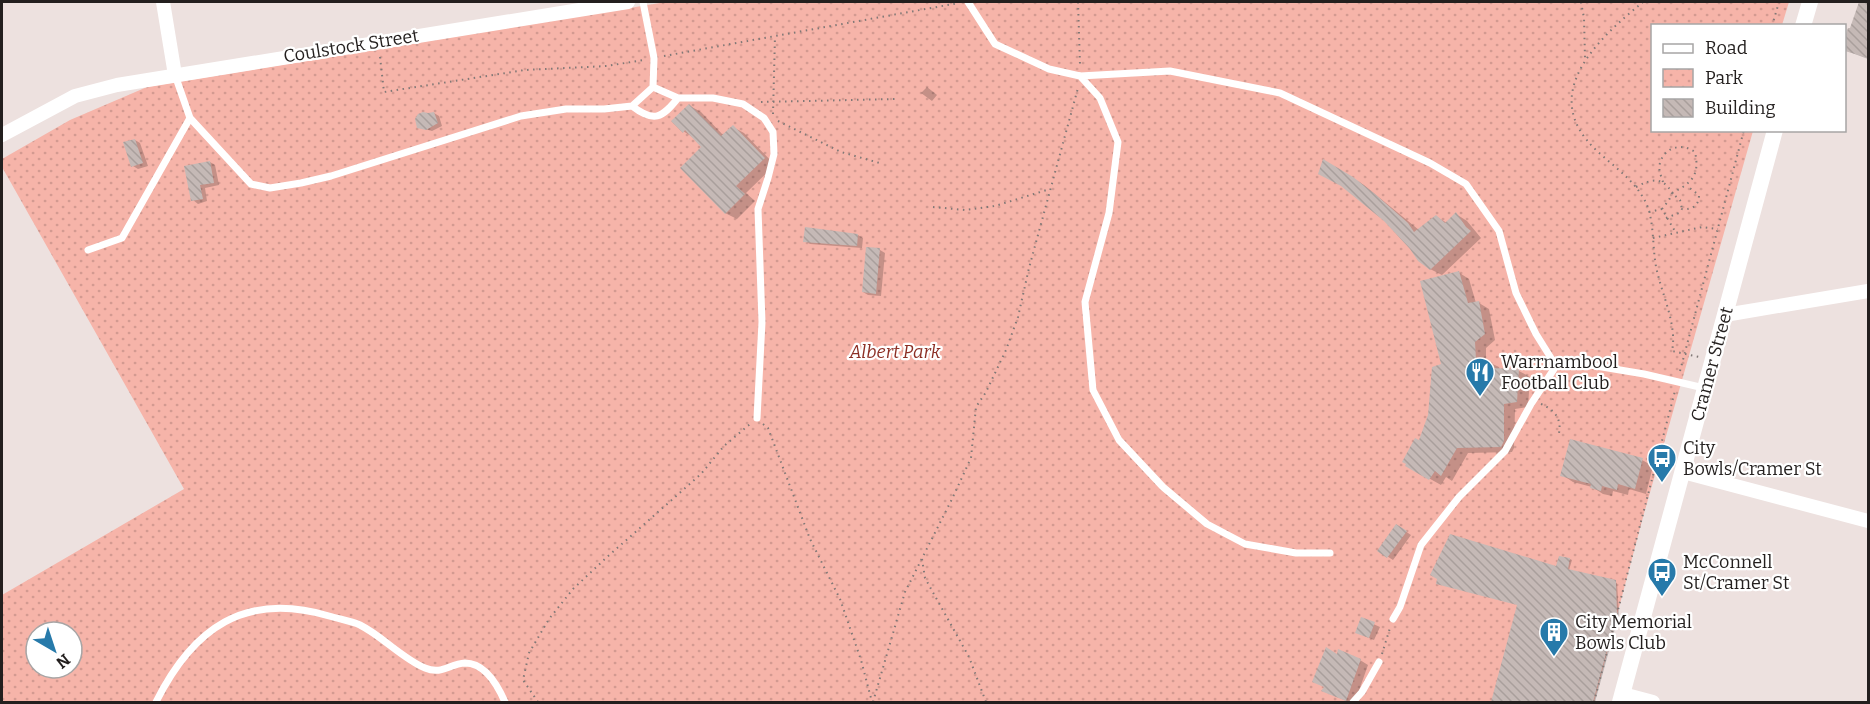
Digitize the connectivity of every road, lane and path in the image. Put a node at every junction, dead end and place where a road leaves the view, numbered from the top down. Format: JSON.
{"nodes":[{"id":1,"x":163,"y":2,"type":"edge"},
{"id":2,"x":628,"y":2,"type":"edge"},
{"id":3,"x":643,"y":2,"type":"edge"},
{"id":4,"x":968,"y":2,"type":"edge"},
{"id":5,"x":1078,"y":2,"type":"edge"},
{"id":6,"x":1581,"y":2,"type":"edge"},
{"id":7,"x":1643,"y":2,"type":"edge"},
{"id":8,"x":1779,"y":2,"type":"edge"},
{"id":9,"x":1810,"y":2,"type":"edge"},
{"id":10,"x":1773,"y":24,"type":"edge"},
{"id":11,"x":1804,"y":24,"type":"edge"},
{"id":12,"x":775,"y":36,"type":"dead end"},
{"id":13,"x":1585,"y":59,"type":"junction"},
{"id":14,"x":175,"y":75,"type":"junction"},
{"id":15,"x":1080,"y":76,"type":"junction"},
{"id":16,"x":653,"y":87,"type":"junction"},
{"id":17,"x":678,"y":98,"type":"junction"},
{"id":18,"x":896,"y":99,"type":"dead end"},
{"id":19,"x":774,"y":101,"type":"junction"},
{"id":20,"x":743,"y":104,"type":"junction"},
{"id":21,"x":632,"y":106,"type":"junction"},
{"id":22,"x":190,"y":118,"type":"junction"},
{"id":23,"x":1743,"y":132,"type":"edge"},
{"id":24,"x":1774,"y":132,"type":"edge"},
{"id":25,"x":2,"y":135,"type":"edge"},
{"id":26,"x":883,"y":164,"type":"dead end"},
{"id":27,"x":1663,"y":182,"type":"junction"},
{"id":28,"x":1687,"y":186,"type":"junction"},
{"id":29,"x":1636,"y":188,"type":"junction"},
{"id":30,"x":1051,"y":189,"type":"junction"},
{"id":31,"x":1672,"y":193,"type":"junction"},
{"id":32,"x":933,"y":207,"type":"dead end"},
{"id":33,"x":1662,"y":209,"type":"junction"},
{"id":34,"x":1682,"y":209,"type":"junction"},
{"id":35,"x":1649,"y":212,"type":"junction"},
{"id":36,"x":1666,"y":218,"type":"junction"},
{"id":37,"x":1718,"y":229,"type":"junction"},
{"id":38,"x":1676,"y":233,"type":"junction"},
{"id":39,"x":1652,"y":238,"type":"junction"},
{"id":40,"x":88,"y":250,"type":"dead end"},
{"id":41,"x":1869,"y":291,"type":"edge"},
{"id":42,"x":1725,"y":315,"type":"junction"},
{"id":43,"x":1684,"y":354,"type":"junction"},
{"id":44,"x":1713,"y":361,"type":"junction"},
{"id":45,"x":1556,"y":366,"type":"junction"},
{"id":46,"x":1677,"y":382,"type":"junction"},
{"id":47,"x":1705,"y":389,"type":"junction"},
{"id":48,"x":1533,"y":401,"type":"junction"},
{"id":49,"x":757,"y":418,"type":"junction"},
{"id":50,"x":1558,"y":437,"type":"dead end"},
{"id":51,"x":1683,"y":472,"type":"junction"},
{"id":52,"x":1869,"y":522,"type":"edge"},
{"id":53,"x":1330,"y":553,"type":"dead end"},
{"id":54,"x":922,"y":559,"type":"junction"},
{"id":55,"x":1393,"y":619,"type":"joint"},
{"id":56,"x":1379,"y":662,"type":"joint"},
{"id":57,"x":1622,"y":698,"type":"edge"},
{"id":58,"x":156,"y":702,"type":"edge"},
{"id":59,"x":505,"y":702,"type":"edge"},
{"id":60,"x":538,"y":702,"type":"edge"},
{"id":61,"x":873,"y":702,"type":"edge"},
{"id":62,"x":986,"y":702,"type":"edge"},
{"id":63,"x":1353,"y":702,"type":"edge"},
{"id":64,"x":1594,"y":702,"type":"edge"},
{"id":65,"x":1653,"y":702,"type":"edge"}],
"edges":[{"from":1,"to":14,"type":"street"},
{"from":2,"to":14,"type":"street","name":"Coulstock Street"},
{"from":3,"to":16,"type":"lane"},
{"from":4,"to":15,"type":"lane"},
{"from":5,"to":15,"type":"path"},
{"from":6,"to":13,"type":"path"},
{"from":7,"to":13,"type":"path"},
{"from":8,"to":10,"type":"path"},
{"from":9,"to":11,"type":"street"},
{"from":12,"to":19,"type":"path"},
{"from":13,"to":29,"type":"path"},
{"from":14,"to":22,"type":"lane"},
{"from":14,"to":25,"type":"street","name":"Coulstock Street"},
{"from":15,"to":30,"type":"path"},
{"from":15,"to":45,"type":"lane"},
{"from":15,"to":53,"type":"lane"},
{"from":16,"to":17,"type":"lane"},
{"from":16,"to":21,"type":"lane"},
{"from":17,"to":20,"type":"lane"},
{"from":17,"to":21,"type":"lane"},
{"from":18,"to":19,"type":"path"},
{"from":19,"to":20,"type":"path"},
{"from":19,"to":26,"type":"path"},
{"from":20,"to":49,"type":"lane"},
{"from":21,"to":22,"type":"lane"},
{"from":22,"to":40,"type":"lane"},
{"from":23,"to":37,"type":"path"},
{"from":24,"to":42,"type":"street","name":"Cramer Street"},
{"from":27,"to":28,"type":"path"},
{"from":27,"to":29,"type":"path"},
{"from":27,"to":31,"type":"path"},
{"from":28,"to":31,"type":"path"},
{"from":28,"to":34,"type":"path"},
{"from":29,"to":35,"type":"path"},
{"from":30,"to":32,"type":"path"},
{"from":30,"to":54,"type":"path"},
{"from":31,"to":33,"type":"path"},
{"from":31,"to":34,"type":"path"},
{"from":33,"to":35,"type":"path"},
{"from":33,"to":36,"type":"path"},
{"from":34,"to":36,"type":"path"},
{"from":35,"to":39,"type":"path"},
{"from":36,"to":38,"type":"path"},
{"from":37,"to":38,"type":"path"},
{"from":37,"to":43,"type":"path"},
{"from":38,"to":39,"type":"path"},
{"from":39,"to":43,"type":"path"},
{"from":41,"to":42,"type":"street"},
{"from":42,"to":44,"type":"street","name":"Cramer Street"},
{"from":43,"to":44,"type":"path"},
{"from":43,"to":46,"type":"path"},
{"from":44,"to":47,"type":"street","name":"Cramer Street"},
{"from":45,"to":46,"type":"lane"},
{"from":45,"to":48,"type":"lane"},
{"from":46,"to":47,"type":"lane"},
{"from":46,"to":64,"type":"path"},
{"from":47,"to":51,"type":"street","name":"Cramer Street"},
{"from":48,"to":50,"type":"path"},
{"from":48,"to":55,"type":"lane"},
{"from":49,"to":60,"type":"path"},
{"from":49,"to":61,"type":"path"},
{"from":51,"to":52,"type":"street"},
{"from":51,"to":57,"type":"street","name":"Cramer Street"},
{"from":54,"to":61,"type":"path"},
{"from":54,"to":62,"type":"path"},
{"from":55,"to":56,"type":"path"},
{"from":56,"to":63,"type":"lane"},
{"from":57,"to":65,"type":"street"},
{"from":58,"to":59,"type":"lane"}]}
